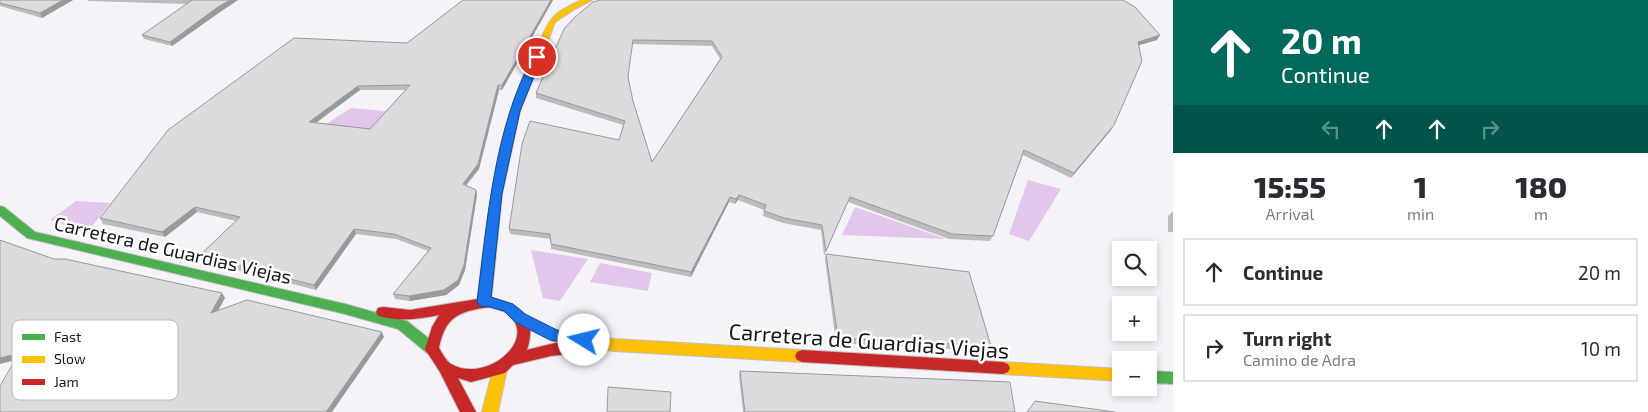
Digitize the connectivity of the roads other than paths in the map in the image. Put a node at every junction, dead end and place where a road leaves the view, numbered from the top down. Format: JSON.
{"nodes":[{"id":1,"x":588,"y":0,"type":"edge"},
{"id":2,"x":0,"y":210,"type":"edge"},
{"id":3,"x":484,"y":302,"type":"junction"},
{"id":4,"x":465,"y":305,"type":"junction"},
{"id":5,"x":345,"y":309,"type":"junction"},
{"id":6,"x":520,"y":318,"type":"junction"},
{"id":7,"x":614,"y":345,"type":"junction"},
{"id":8,"x":432,"y":349,"type":"junction"},
{"id":9,"x":509,"y":360,"type":"junction"},
{"id":10,"x":445,"y":368,"type":"junction"},
{"id":11,"x":500,"y":369,"type":"junction"},
{"id":12,"x":1112,"y":374,"type":"edge"},
{"id":13,"x":1157,"y":377,"type":"edge"},
{"id":14,"x":1173,"y":378,"type":"edge"},
{"id":15,"x":468,"y":412,"type":"edge"},
{"id":16,"x":490,"y":412,"type":"edge"}],
"edges":[{"from":1,"to":3,"type":"street"},
{"from":2,"to":5,"type":"street","name":"Carretera de Guardias Viejas"},
{"from":3,"to":4,"type":"street"},
{"from":3,"to":6,"type":"street"},
{"from":4,"to":5,"type":"street","name":"Carretera de Guardias Viejas"},
{"from":4,"to":8,"type":"street"},
{"from":5,"to":8,"type":"street","name":"Carretera de Guardias Viejas"},
{"from":6,"to":7,"type":"street","name":"Carretera de Guardias Viejas"},
{"from":6,"to":9,"type":"street"},
{"from":7,"to":9,"type":"street","name":"Carretera de Guardias Viejas"},
{"from":7,"to":12,"type":"street","name":"Carretera de Guardias Viejas"},
{"from":8,"to":10,"type":"street"},
{"from":9,"to":11,"type":"street"},
{"from":10,"to":11,"type":"street"},
{"from":10,"to":15,"type":"street"},
{"from":11,"to":16,"type":"street"},
{"from":13,"to":14,"type":"street"}]}
